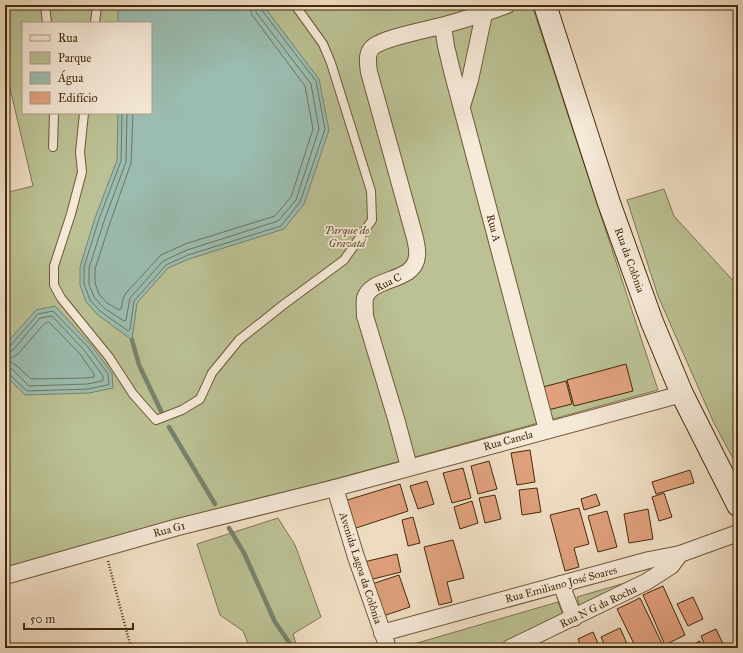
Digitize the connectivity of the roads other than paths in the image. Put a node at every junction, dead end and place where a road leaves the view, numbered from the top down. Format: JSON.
{"nodes":[{"id":1,"x":45,"y":5,"type":"edge"},
{"id":2,"x":97,"y":5,"type":"edge"},
{"id":3,"x":295,"y":5,"type":"edge"},
{"id":4,"x":507,"y":5,"type":"edge"},
{"id":5,"x":545,"y":5,"type":"edge"},
{"id":6,"x":484,"y":14,"type":"junction"},
{"id":7,"x":47,"y":22,"type":"edge"},
{"id":8,"x":95,"y":22,"type":"edge"},
{"id":9,"x":443,"y":26,"type":"junction"},
{"id":10,"x":462,"y":106,"type":"junction"},
{"id":11,"x":54,"y":114,"type":"edge"},
{"id":12,"x":84,"y":114,"type":"edge"},
{"id":13,"x":53,"y":146,"type":"dead end"},
{"id":14,"x":682,"y":394,"type":"junction"},
{"id":15,"x":547,"y":430,"type":"junction"},
{"id":16,"x":409,"y":467,"type":"junction"},
{"id":17,"x":335,"y":488,"type":"junction"},
{"id":18,"x":738,"y":505,"type":"edge"},
{"id":19,"x":738,"y":533,"type":"edge"},
{"id":20,"x":680,"y":554,"type":"junction"},
{"id":21,"x":5,"y":576,"type":"edge"},
{"id":22,"x":561,"y":584,"type":"junction"},
{"id":23,"x":574,"y":618,"type":"junction"},
{"id":24,"x":385,"y":641,"type":"edge"},
{"id":25,"x":510,"y":648,"type":"edge"}],
"edges":[{"from":1,"to":7,"type":"lane"},
{"from":2,"to":8,"type":"lane"},
{"from":3,"to":12,"type":"lane"},
{"from":4,"to":6,"type":"street"},
{"from":5,"to":14,"type":"main road","name":"Rua da Colônia"},
{"from":6,"to":9,"type":"street"},
{"from":6,"to":10,"type":"street"},
{"from":9,"to":10,"type":"street","name":"Rua A"},
{"from":9,"to":16,"type":"street","name":"Rua C"},
{"from":10,"to":15,"type":"street","name":"Rua A"},
{"from":11,"to":13,"type":"lane"},
{"from":14,"to":15,"type":"street","name":"Rua Canela"},
{"from":14,"to":18,"type":"main road","name":"Rua da Colônia"},
{"from":15,"to":16,"type":"street","name":"Rua Canela"},
{"from":16,"to":17,"type":"street","name":"Rua Canela"},
{"from":17,"to":21,"type":"street","name":"Rua G1"},
{"from":17,"to":24,"type":"street","name":"Avenida Lagoa da Colônia"},
{"from":19,"to":20,"type":"street","name":"Rua Emiliano José Soares"},
{"from":20,"to":22,"type":"street","name":"Rua Emiliano José Soares"},
{"from":20,"to":23,"type":"street","name":"Rua N G da Rocha"},
{"from":22,"to":23,"type":"street"},
{"from":22,"to":24,"type":"street","name":"Rua Emiliano José Soares"},
{"from":23,"to":25,"type":"street","name":"Rua N G da Rocha"}]}
